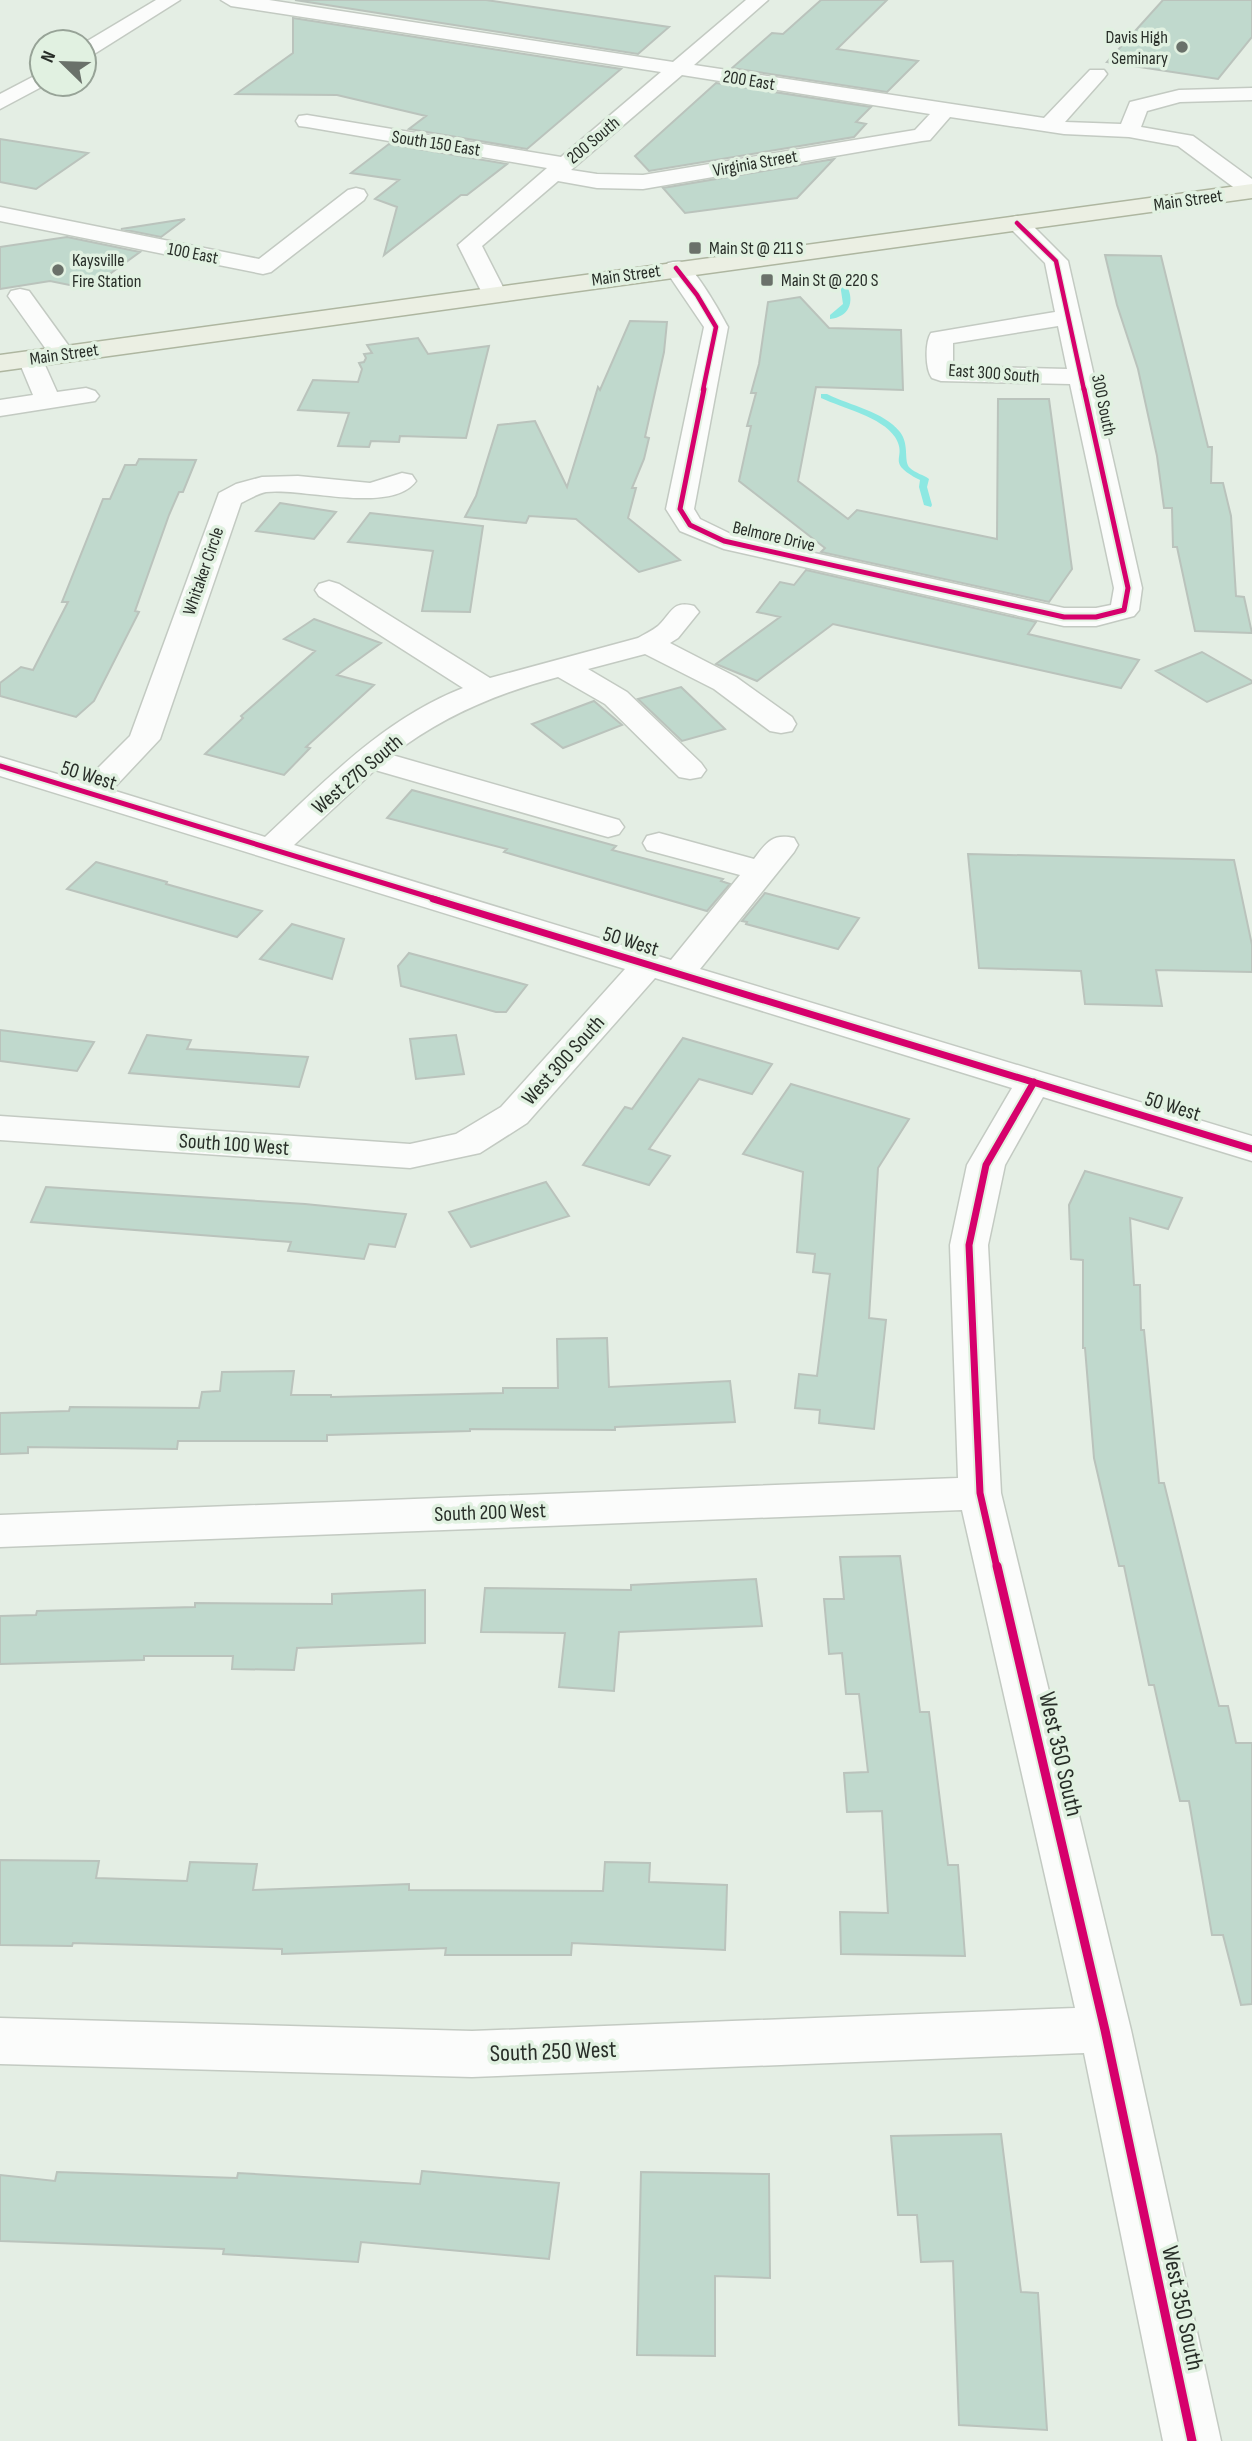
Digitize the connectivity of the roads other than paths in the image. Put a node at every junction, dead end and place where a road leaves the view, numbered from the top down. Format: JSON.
{"nodes":[{"id":1,"x":170,"y":0,"type":"edge"},
{"id":2,"x":231,"y":0,"type":"edge"},
{"id":3,"x":758,"y":0,"type":"edge"},
{"id":4,"x":98,"y":44,"type":"edge"},
{"id":5,"x":677,"y":69,"type":"junction"},
{"id":6,"x":1097,"y":74,"type":"dead end"},
{"id":7,"x":28,"y":86,"type":"edge"},
{"id":8,"x":1252,"y":94,"type":"edge"},
{"id":9,"x":0,"y":103,"type":"edge"},
{"id":10,"x":945,"y":110,"type":"junction"},
{"id":11,"x":307,"y":121,"type":"dead end"},
{"id":12,"x":1049,"y":126,"type":"junction"},
{"id":13,"x":1129,"y":131,"type":"junction"},
{"id":14,"x":559,"y":169,"type":"junction"},
{"id":15,"x":1252,"y":191,"type":"edge"},
{"id":16,"x":356,"y":195,"type":"dead end"},
{"id":17,"x":0,"y":214,"type":"edge"},
{"id":18,"x":1017,"y":223,"type":"junction"},
{"id":19,"x":676,"y":268,"type":"junction"},
{"id":20,"x":494,"y":293,"type":"junction"},
{"id":21,"x":20,"y":296,"type":"dead end"},
{"id":22,"x":1069,"y":317,"type":"junction"},
{"id":23,"x":62,"y":354,"type":"junction"},
{"id":24,"x":31,"y":359,"type":"junction"},
{"id":25,"x":0,"y":363,"type":"edge"},
{"id":26,"x":1082,"y":377,"type":"junction"},
{"id":27,"x":86,"y":396,"type":"dead end"},
{"id":28,"x":48,"y":401,"type":"junction"},
{"id":29,"x":0,"y":408,"type":"edge"},
{"id":30,"x":402,"y":481,"type":"dead end"},
{"id":31,"x":330,"y":590,"type":"dead end"},
{"id":32,"x":1124,"y":610,"type":"joint"},
{"id":33,"x":684,"y":612,"type":"dead end"},
{"id":34,"x":648,"y":644,"type":"junction"},
{"id":35,"x":565,"y":668,"type":"junction"},
{"id":36,"x":487,"y":690,"type":"junction"},
{"id":37,"x":781,"y":724,"type":"dead end"},
{"id":38,"x":368,"y":758,"type":"junction"},
{"id":39,"x":0,"y":766,"type":"edge"},
{"id":40,"x":690,"y":770,"type":"dead end"},
{"id":41,"x":90,"y":794,"type":"junction"},
{"id":42,"x":608,"y":827,"type":"dead end"},
{"id":43,"x":659,"y":843,"type":"dead end"},
{"id":44,"x":782,"y":845,"type":"dead end"},
{"id":45,"x":271,"y":849,"type":"junction"},
{"id":46,"x":761,"y":871,"type":"junction"},
{"id":47,"x":663,"y":969,"type":"junction"},
{"id":48,"x":1034,"y":1082,"type":"junction"},
{"id":49,"x":0,"y":1128,"type":"edge"},
{"id":50,"x":467,"y":1144,"type":"joint"},
{"id":51,"x":1252,"y":1149,"type":"edge"},
{"id":52,"x":980,"y":1493,"type":"junction"},
{"id":53,"x":0,"y":1531,"type":"edge"},
{"id":54,"x":1105,"y":2030,"type":"junction"},
{"id":55,"x":0,"y":2041,"type":"edge"},
{"id":56,"x":1192,"y":2441,"type":"edge"}],
"edges":[{"from":1,"to":4,"type":"street"},
{"from":2,"to":5,"type":"street","name":"200 East"},
{"from":3,"to":5,"type":"street","name":"200 South"},
{"from":5,"to":10,"type":"street","name":"200 East"},
{"from":5,"to":14,"type":"street","name":"200 South"},
{"from":6,"to":12,"type":"street"},
{"from":7,"to":9,"type":"street"},
{"from":8,"to":13,"type":"street"},
{"from":10,"to":12,"type":"street","name":"200 East"},
{"from":10,"to":14,"type":"street","name":"Virginia Street"},
{"from":11,"to":14,"type":"street","name":"South 150 East"},
{"from":12,"to":13,"type":"street","name":"200 East"},
{"from":13,"to":15,"type":"street","name":"200 East"},
{"from":14,"to":20,"type":"street","name":"200 South"},
{"from":15,"to":18,"type":"main road","name":"Main Street"},
{"from":16,"to":17,"type":"street","name":"100 East"},
{"from":18,"to":19,"type":"main road","name":"Main Street"},
{"from":18,"to":22,"type":"street","name":"300 South"},
{"from":19,"to":20,"type":"main road","name":"Main Street"},
{"from":19,"to":32,"type":"street","name":"Belmore Drive"},
{"from":20,"to":23,"type":"main road","name":"Main Street"},
{"from":21,"to":23,"type":"street"},
{"from":22,"to":26,"type":"street","name":"300 South"},
{"from":22,"to":26,"type":"street","name":"East 300 South"},
{"from":23,"to":24,"type":"main road","name":"Main Street"},
{"from":24,"to":25,"type":"main road","name":"Main Street"},
{"from":24,"to":28,"type":"street"},
{"from":26,"to":32,"type":"street","name":"300 South"},
{"from":27,"to":28,"type":"street"},
{"from":28,"to":29,"type":"street"},
{"from":30,"to":41,"type":"street","name":"Whitaker Circle"},
{"from":31,"to":36,"type":"street"},
{"from":33,"to":34,"type":"street","name":"West 270 South"},
{"from":34,"to":35,"type":"street","name":"West 270 South"},
{"from":34,"to":37,"type":"street"},
{"from":35,"to":36,"type":"street","name":"West 270 South"},
{"from":35,"to":40,"type":"street"},
{"from":36,"to":38,"type":"street","name":"West 270 South"},
{"from":38,"to":42,"type":"street"},
{"from":38,"to":45,"type":"street","name":"West 270 South"},
{"from":39,"to":41,"type":"street","name":"50 West"},
{"from":41,"to":45,"type":"street","name":"50 West"},
{"from":43,"to":46,"type":"street"},
{"from":44,"to":46,"type":"street","name":"West 300 South"},
{"from":45,"to":47,"type":"street","name":"50 West"},
{"from":46,"to":47,"type":"street","name":"West 300 South"},
{"from":47,"to":48,"type":"street","name":"50 West"},
{"from":47,"to":50,"type":"street","name":"West 300 South"},
{"from":48,"to":51,"type":"street","name":"50 West"},
{"from":48,"to":52,"type":"street","name":"West 350 South"},
{"from":49,"to":50,"type":"street","name":"South 100 West"},
{"from":52,"to":53,"type":"street","name":"South 200 West"},
{"from":52,"to":54,"type":"street","name":"West 350 South"},
{"from":54,"to":55,"type":"street","name":"South 250 West"},
{"from":54,"to":56,"type":"street","name":"West 350 South"}]}
